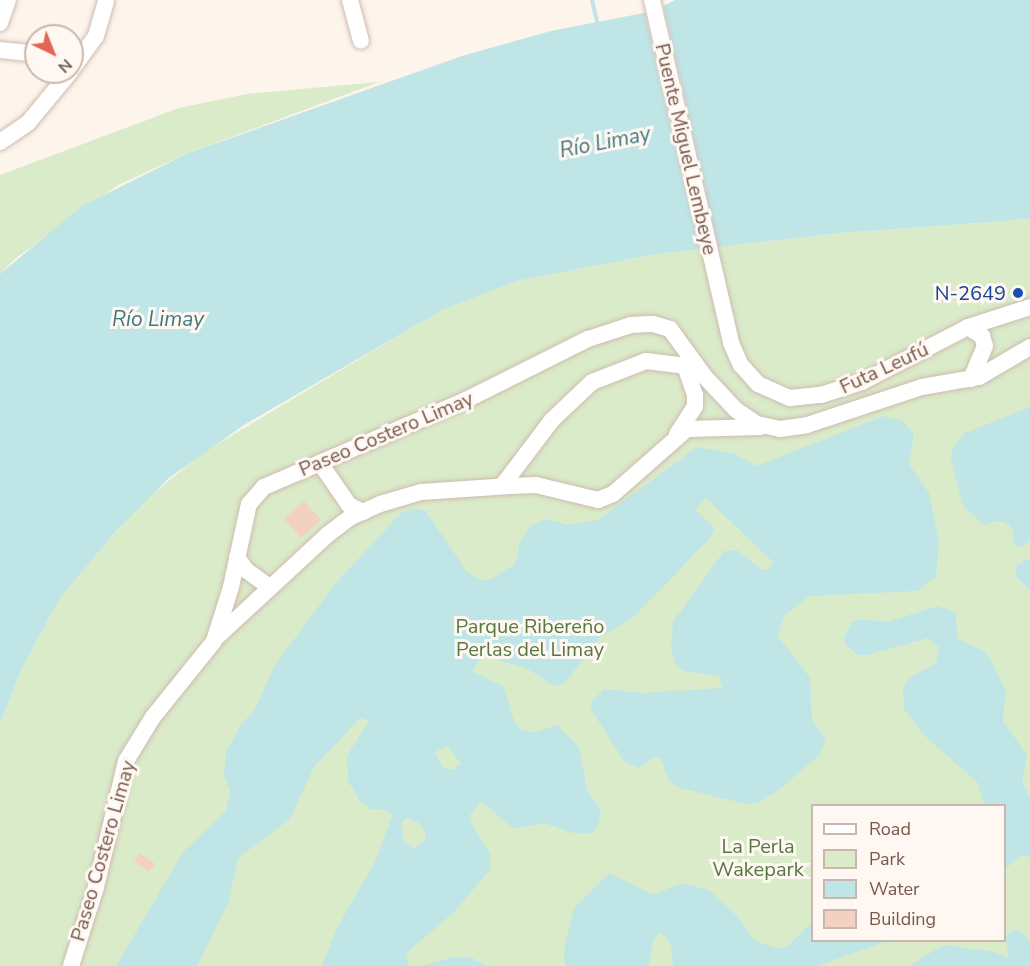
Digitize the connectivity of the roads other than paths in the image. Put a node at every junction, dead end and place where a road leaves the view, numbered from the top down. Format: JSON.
{"nodes":[{"id":1,"x":8,"y":0,"type":"edge"},
{"id":2,"x":106,"y":0,"type":"edge"},
{"id":3,"x":350,"y":0,"type":"edge"},
{"id":4,"x":652,"y":0,"type":"edge"},
{"id":5,"x":0,"y":23,"type":"edge"},
{"id":6,"x":361,"y":41,"type":"dead end"},
{"id":7,"x":91,"y":45,"type":"junction"},
{"id":8,"x":84,"y":46,"type":"edge"},
{"id":9,"x":0,"y":50,"type":"edge"},
{"id":10,"x":24,"y":53,"type":"edge"},
{"id":11,"x":84,"y":54,"type":"edge"},
{"id":12,"x":60,"y":84,"type":"edge"},
{"id":13,"x":0,"y":142,"type":"edge"},
{"id":14,"x":720,"y":299,"type":"joint"},
{"id":15,"x":1030,"y":307,"type":"edge"},
{"id":16,"x":968,"y":327,"type":"junction"},
{"id":17,"x":1030,"y":347,"type":"edge"},
{"id":18,"x":689,"y":364,"type":"junction"},
{"id":19,"x":971,"y":379,"type":"junction"},
{"id":20,"x":768,"y":428,"type":"junction"},
{"id":21,"x":677,"y":434,"type":"junction"},
{"id":22,"x":320,"y":462,"type":"junction"},
{"id":23,"x":502,"y":486,"type":"junction"},
{"id":24,"x":363,"y":512,"type":"junction"},
{"id":25,"x":237,"y":557,"type":"junction"},
{"id":26,"x":269,"y":586,"type":"junction"},
{"id":27,"x":214,"y":641,"type":"junction"},
{"id":28,"x":71,"y":966,"type":"edge"}],
"edges":[{"from":1,"to":5,"type":"street"},
{"from":2,"to":7,"type":"street"},
{"from":3,"to":6,"type":"street"},
{"from":4,"to":14,"type":"street","name":"Puente Miguel Lembeye"},
{"from":7,"to":8,"type":"street"},
{"from":7,"to":11,"type":"street"},
{"from":9,"to":10,"type":"street"},
{"from":12,"to":13,"type":"street"},
{"from":14,"to":16,"type":"street","name":"Futa Leufú"},
{"from":15,"to":16,"type":"street","name":"Futa Leufú"},
{"from":16,"to":19,"type":"street"},
{"from":17,"to":19,"type":"street"},
{"from":18,"to":20,"type":"street","name":"Paseo Costero Limay"},
{"from":18,"to":21,"type":"street"},
{"from":18,"to":22,"type":"street","name":"Paseo Costero Limay"},
{"from":18,"to":23,"type":"street"},
{"from":19,"to":20,"type":"street"},
{"from":20,"to":21,"type":"street"},
{"from":21,"to":23,"type":"street"},
{"from":22,"to":24,"type":"street"},
{"from":22,"to":25,"type":"street","name":"Paseo Costero Limay"},
{"from":23,"to":24,"type":"street"},
{"from":24,"to":26,"type":"street"},
{"from":25,"to":26,"type":"street"},
{"from":25,"to":27,"type":"street","name":"Paseo Costero Limay"},
{"from":26,"to":27,"type":"street"},
{"from":27,"to":28,"type":"street","name":"Paseo Costero Limay"}]}
